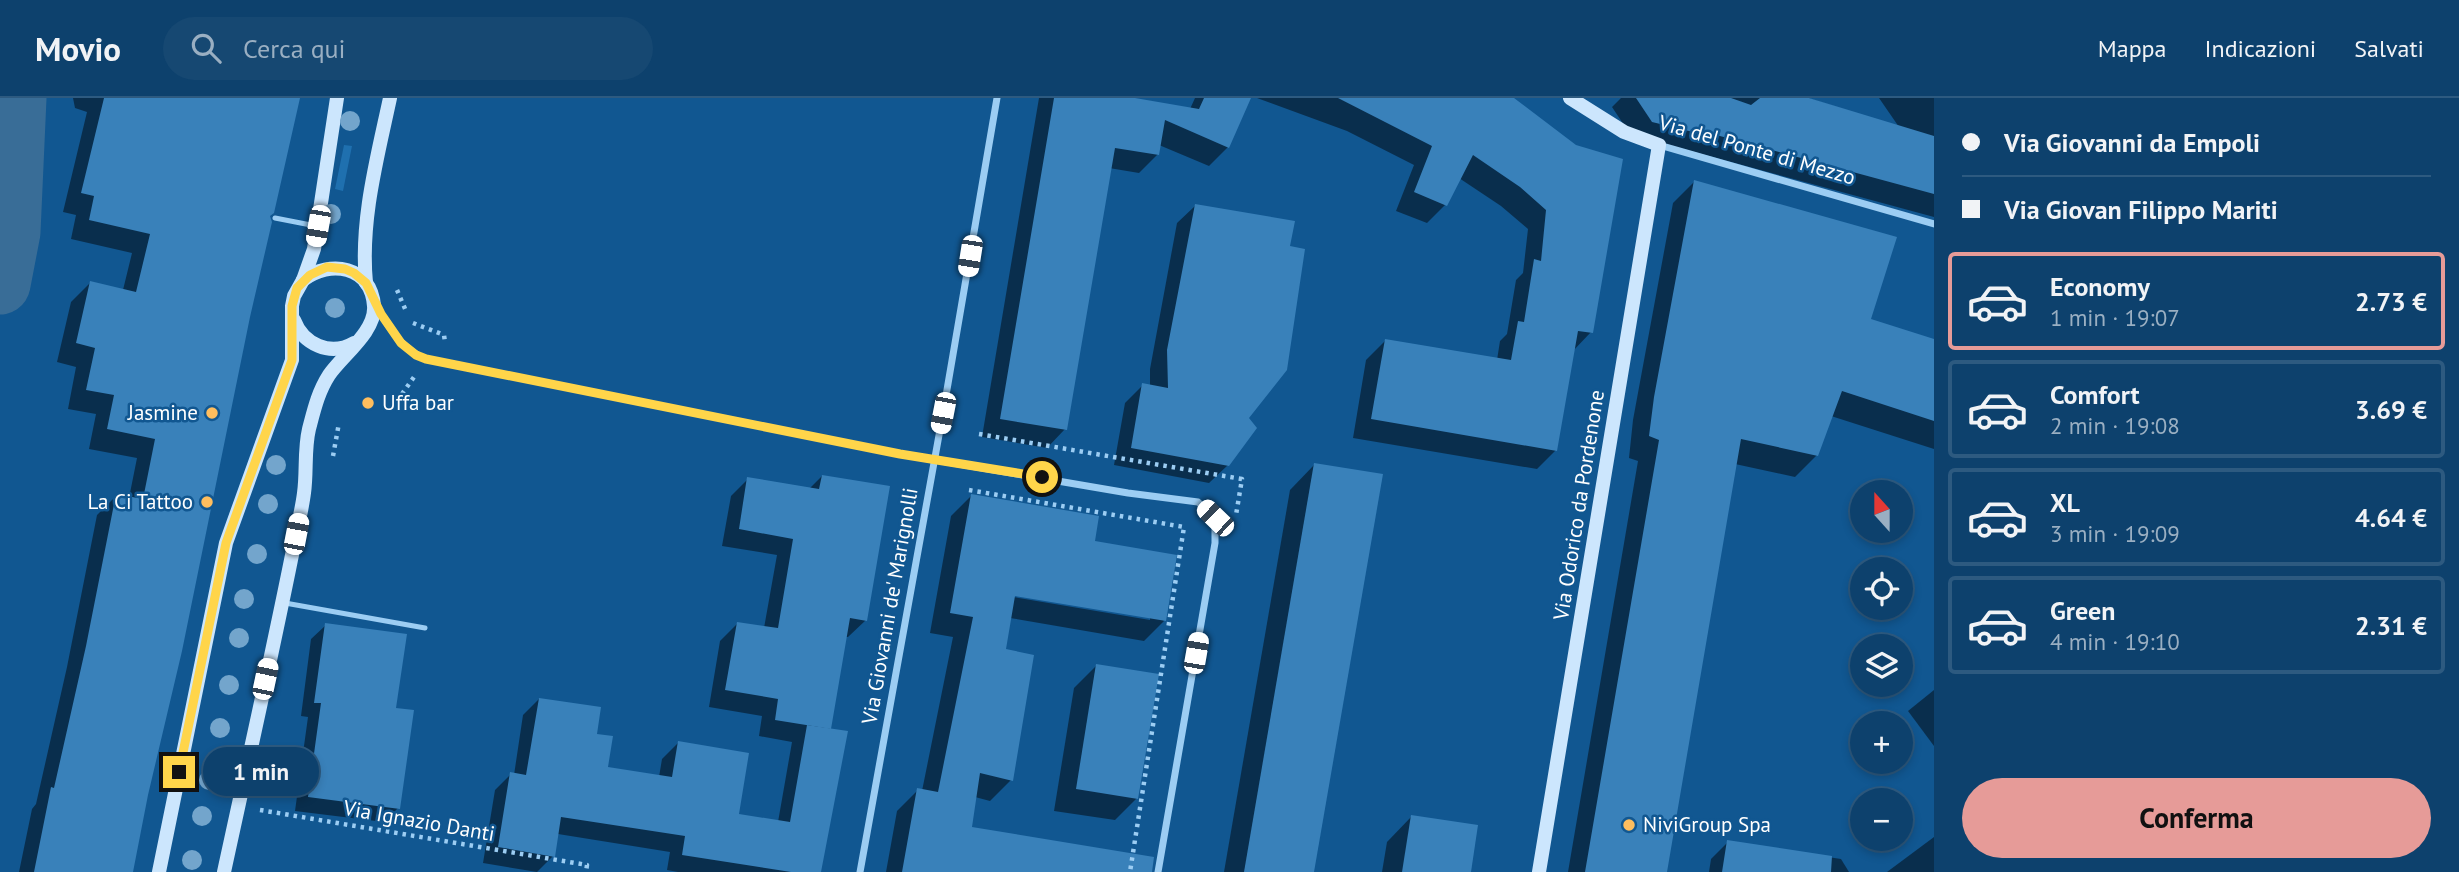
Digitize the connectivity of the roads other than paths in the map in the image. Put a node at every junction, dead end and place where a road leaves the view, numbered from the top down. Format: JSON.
{"nodes":[{"id":1,"x":337,"y":98,"type":"edge"},
{"id":2,"x":390,"y":98,"type":"edge"},
{"id":3,"x":997,"y":98,"type":"edge"},
{"id":4,"x":1576,"y":99,"type":"edge"},
{"id":5,"x":1659,"y":145,"type":"junction"},
{"id":6,"x":275,"y":218,"type":"dead end"},
{"id":7,"x":1934,"y":223,"type":"edge"},
{"id":8,"x":318,"y":226,"type":"junction"},
{"id":9,"x":303,"y":280,"type":"junction"},
{"id":10,"x":369,"y":290,"type":"junction"},
{"id":11,"x":292,"y":315,"type":"junction"},
{"id":12,"x":354,"y":343,"type":"junction"},
{"id":13,"x":933,"y":460,"type":"junction"},
{"id":14,"x":282,"y":602,"type":"junction"},
{"id":15,"x":425,"y":628,"type":"dead end"},
{"id":16,"x":159,"y":872,"type":"edge"},
{"id":17,"x":225,"y":872,"type":"edge"},
{"id":18,"x":860,"y":872,"type":"edge"},
{"id":19,"x":1158,"y":872,"type":"edge"},
{"id":20,"x":1539,"y":872,"type":"edge"}],
"edges":[{"from":1,"to":8,"type":"street"},
{"from":2,"to":10,"type":"street"},
{"from":3,"to":13,"type":"street","name":"Via Giovanni de' Marignolli"},
{"from":4,"to":5,"type":"street","name":"Via del Ponte di Mezzo"},
{"from":5,"to":7,"type":"street","name":"Via del Ponte di Mezzo"},
{"from":5,"to":20,"type":"street","name":"Via Odorico da Pordenone"},
{"from":6,"to":8,"type":"lane"},
{"from":8,"to":9,"type":"street"},
{"from":9,"to":10,"type":"street"},
{"from":9,"to":11,"type":"street"},
{"from":10,"to":12,"type":"street"},
{"from":10,"to":13,"type":"street"},
{"from":11,"to":12,"type":"street"},
{"from":11,"to":16,"type":"street"},
{"from":12,"to":14,"type":"street"},
{"from":13,"to":18,"type":"street","name":"Via Giovanni de' Marignolli"},
{"from":13,"to":19,"type":"street"},
{"from":14,"to":15,"type":"lane"},
{"from":14,"to":17,"type":"street"}]}
